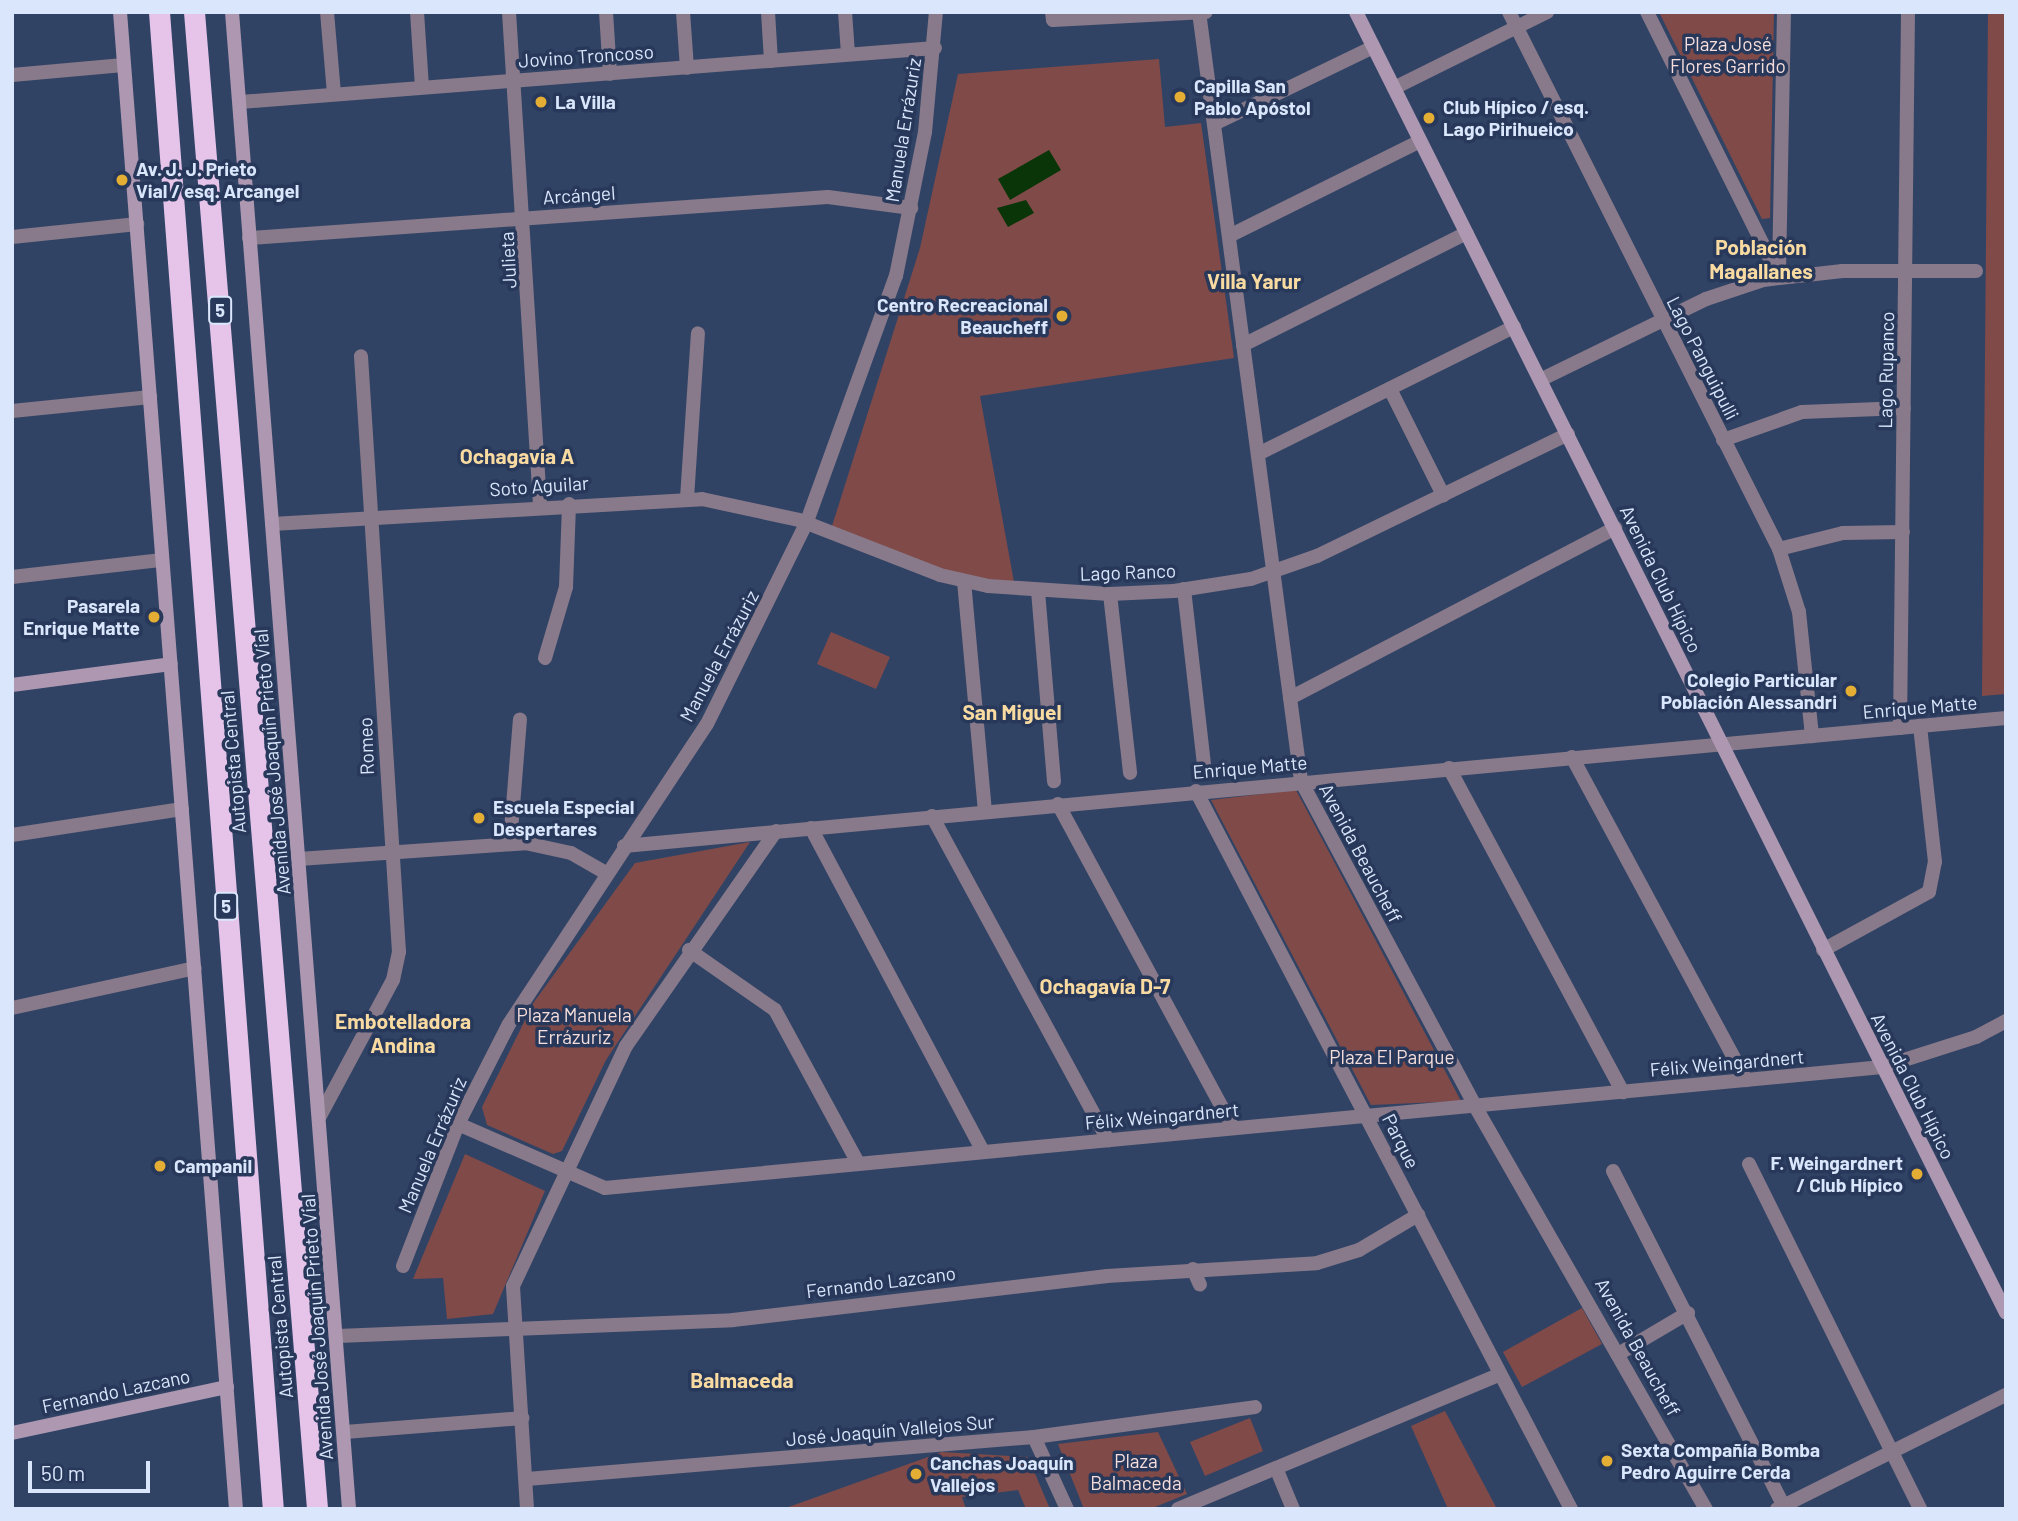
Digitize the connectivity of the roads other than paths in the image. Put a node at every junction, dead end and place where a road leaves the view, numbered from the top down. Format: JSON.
{"nodes":[{"id":1,"x":120,"y":12,"type":"edge"},
{"id":2,"x":159,"y":12,"type":"edge"},
{"id":3,"x":194,"y":12,"type":"edge"},
{"id":4,"x":232,"y":12,"type":"edge"},
{"id":5,"x":327,"y":12,"type":"edge"},
{"id":6,"x":417,"y":12,"type":"edge"},
{"id":7,"x":509,"y":12,"type":"edge"},
{"id":8,"x":606,"y":12,"type":"edge"},
{"id":9,"x":683,"y":12,"type":"edge"},
{"id":10,"x":768,"y":12,"type":"edge"},
{"id":11,"x":845,"y":12,"type":"edge"},
{"id":12,"x":936,"y":12,"type":"edge"},
{"id":13,"x":1356,"y":12,"type":"edge"},
{"id":14,"x":1509,"y":12,"type":"edge"},
{"id":15,"x":1548,"y":12,"type":"edge"},
{"id":16,"x":1647,"y":12,"type":"edge"},
{"id":17,"x":1784,"y":12,"type":"edge"},
{"id":18,"x":1908,"y":12,"type":"edge"},
{"id":19,"x":1202,"y":13,"type":"edge"},
{"id":20,"x":1082,"y":15,"type":"edge"},
{"id":21,"x":1053,"y":16,"type":"edge"},
{"id":22,"x":1517,"y":27,"type":"junction"},
{"id":23,"x":1373,"y":47,"type":"junction"},
{"id":24,"x":935,"y":48,"type":"junction"},
{"id":25,"x":848,"y":54,"type":"junction"},
{"id":26,"x":771,"y":61,"type":"junction"},
{"id":27,"x":124,"y":65,"type":"junction"},
{"id":28,"x":687,"y":68,"type":"junction"},
{"id":29,"x":610,"y":74,"type":"junction"},
{"id":30,"x":12,"y":75,"type":"edge"},
{"id":31,"x":515,"y":81,"type":"junction"},
{"id":32,"x":422,"y":87,"type":"junction"},
{"id":33,"x":1394,"y":88,"type":"junction"},
{"id":34,"x":334,"y":94,"type":"junction"},
{"id":35,"x":240,"y":102,"type":"junction"},
{"id":36,"x":1214,"y":124,"type":"junction"},
{"id":37,"x":1420,"y":141,"type":"junction"},
{"id":38,"x":911,"y":208,"type":"junction"},
{"id":39,"x":526,"y":218,"type":"junction"},
{"id":40,"x":137,"y":224,"type":"junction"},
{"id":41,"x":1467,"y":233,"type":"junction"},
{"id":42,"x":1229,"y":236,"type":"junction"},
{"id":43,"x":12,"y":237,"type":"edge"},
{"id":44,"x":249,"y":238,"type":"junction"},
{"id":45,"x":1906,"y":270,"type":"junction"},
{"id":46,"x":1976,"y":271,"type":"dead end"},
{"id":47,"x":1779,"y":277,"type":"junction"},
{"id":48,"x":1662,"y":320,"type":"junction"},
{"id":49,"x":1514,"y":327,"type":"junction"},
{"id":50,"x":698,"y":333,"type":"dead end"},
{"id":51,"x":1243,"y":345,"type":"junction"},
{"id":52,"x":361,"y":356,"type":"dead end"},
{"id":53,"x":1541,"y":380,"type":"junction"},
{"id":54,"x":1390,"y":390,"type":"junction"},
{"id":55,"x":150,"y":397,"type":"junction"},
{"id":56,"x":1904,"y":408,"type":"junction"},
{"id":57,"x":12,"y":411,"type":"edge"},
{"id":58,"x":1568,"y":434,"type":"junction"},
{"id":59,"x":1723,"y":440,"type":"junction"},
{"id":60,"x":1258,"y":454,"type":"junction"},
{"id":61,"x":1443,"y":495,"type":"junction"},
{"id":62,"x":687,"y":498,"type":"junction"},
{"id":63,"x":569,"y":503,"type":"junction"},
{"id":64,"x":540,"y":505,"type":"junction"},
{"id":65,"x":373,"y":517,"type":"junction"},
{"id":66,"x":272,"y":524,"type":"junction"},
{"id":67,"x":806,"y":524,"type":"junction"},
{"id":68,"x":1615,"y":528,"type":"junction"},
{"id":69,"x":1903,"y":532,"type":"junction"},
{"id":70,"x":1779,"y":549,"type":"junction"},
{"id":71,"x":162,"y":560,"type":"junction"},
{"id":72,"x":1273,"y":573,"type":"junction"},
{"id":73,"x":12,"y":577,"type":"edge"},
{"id":74,"x":964,"y":581,"type":"junction"},
{"id":75,"x":1184,"y":589,"type":"junction"},
{"id":76,"x":1038,"y":592,"type":"junction"},
{"id":77,"x":1110,"y":594,"type":"junction"},
{"id":78,"x":545,"y":658,"type":"dead end"},
{"id":79,"x":170,"y":664,"type":"junction"},
{"id":80,"x":12,"y":685,"type":"edge"},
{"id":81,"x":1290,"y":698,"type":"junction"},
{"id":82,"x":2006,"y":718,"type":"edge"},
{"id":83,"x":520,"y":719,"type":"dead end"},
{"id":84,"x":1920,"y":726,"type":"junction"},
{"id":85,"x":1900,"y":728,"type":"junction"},
{"id":86,"x":1812,"y":736,"type":"junction"},
{"id":87,"x":1720,"y":744,"type":"junction"},
{"id":88,"x":1572,"y":757,"type":"junction"},
{"id":89,"x":1203,"y":764,"type":"dead end"},
{"id":90,"x":1448,"y":768,"type":"junction"},
{"id":91,"x":1130,"y":772,"type":"dead end"},
{"id":92,"x":1055,"y":781,"type":"dead end"},
{"id":93,"x":1301,"y":781,"type":"junction"},
{"id":94,"x":1196,"y":791,"type":"junction"},
{"id":95,"x":1058,"y":804,"type":"junction"},
{"id":96,"x":182,"y":809,"type":"junction"},
{"id":97,"x":985,"y":811,"type":"junction"},
{"id":98,"x":932,"y":816,"type":"junction"},
{"id":99,"x":811,"y":828,"type":"junction"},
{"id":100,"x":776,"y":831,"type":"junction"},
{"id":101,"x":12,"y":835,"type":"edge"},
{"id":102,"x":510,"y":843,"type":"junction"},
{"id":103,"x":624,"y":846,"type":"junction"},
{"id":104,"x":389,"y":851,"type":"junction"},
{"id":105,"x":299,"y":859,"type":"junction"},
{"id":106,"x":606,"y":873,"type":"junction"},
{"id":107,"x":689,"y":950,"type":"junction"},
{"id":108,"x":1824,"y":950,"type":"junction"},
{"id":109,"x":195,"y":968,"type":"junction"},
{"id":110,"x":12,"y":1007,"type":"edge"},
{"id":111,"x":2006,"y":1021,"type":"edge"},
{"id":112,"x":1882,"y":1067,"type":"junction"},
{"id":113,"x":1746,"y":1080,"type":"junction"},
{"id":114,"x":1623,"y":1092,"type":"junction"},
{"id":115,"x":1475,"y":1106,"type":"junction"},
{"id":116,"x":320,"y":1116,"type":"junction"},
{"id":117,"x":1367,"y":1116,"type":"junction"},
{"id":118,"x":458,"y":1124,"type":"junction"},
{"id":119,"x":1233,"y":1128,"type":"junction"},
{"id":120,"x":1108,"y":1140,"type":"junction"},
{"id":121,"x":983,"y":1152,"type":"junction"},
{"id":122,"x":858,"y":1163,"type":"junction"},
{"id":123,"x":1749,"y":1164,"type":"dead end"},
{"id":124,"x":1613,"y":1171,"type":"dead end"},
{"id":125,"x":562,"y":1172,"type":"junction"},
{"id":126,"x":1418,"y":1215,"type":"junction"},
{"id":127,"x":403,"y":1266,"type":"dead end"},
{"id":128,"x":1193,"y":1269,"type":"junction"},
{"id":129,"x":1200,"y":1285,"type":"dead end"},
{"id":130,"x":1688,"y":1313,"type":"junction"},
{"id":131,"x":2006,"y":1313,"type":"edge"},
{"id":132,"x":517,"y":1324,"type":"junction"},
{"id":133,"x":338,"y":1336,"type":"junction"},
{"id":134,"x":1620,"y":1353,"type":"junction"},
{"id":135,"x":1499,"y":1375,"type":"junction"},
{"id":136,"x":227,"y":1387,"type":"junction"},
{"id":137,"x":2006,"y":1395,"type":"edge"},
{"id":138,"x":1255,"y":1407,"type":"dead end"},
{"id":139,"x":522,"y":1418,"type":"junction"},
{"id":140,"x":345,"y":1432,"type":"junction"},
{"id":141,"x":12,"y":1433,"type":"edge"},
{"id":142,"x":1034,"y":1437,"type":"junction"},
{"id":143,"x":1891,"y":1452,"type":"junction"},
{"id":144,"x":1276,"y":1468,"type":"junction"},
{"id":145,"x":527,"y":1479,"type":"junction"},
{"id":146,"x":1186,"y":1507,"type":"edge"},
{"id":147,"x":1782,"y":1508,"type":"edge"},
{"id":148,"x":236,"y":1509,"type":"edge"},
{"id":149,"x":273,"y":1509,"type":"edge"},
{"id":150,"x":317,"y":1509,"type":"edge"},
{"id":151,"x":349,"y":1509,"type":"edge"},
{"id":152,"x":527,"y":1509,"type":"edge"},
{"id":153,"x":1067,"y":1509,"type":"edge"},
{"id":154,"x":1293,"y":1509,"type":"edge"},
{"id":155,"x":1571,"y":1509,"type":"edge"},
{"id":156,"x":1706,"y":1509,"type":"edge"},
{"id":157,"x":1920,"y":1509,"type":"edge"}],
"edges":[{"from":1,"to":27,"type":"main road"},
{"from":2,"to":149,"type":"highway","name":"Autopista Central","number":"5"},
{"from":3,"to":150,"type":"highway","name":"Autopista Central","number":"5"},
{"from":4,"to":35,"type":"main road","name":"Avenida José Joaquín Prieto Vial"},
{"from":5,"to":34,"type":"street"},
{"from":6,"to":32,"type":"street"},
{"from":7,"to":31,"type":"street","name":"Julieta"},
{"from":8,"to":29,"type":"street"},
{"from":9,"to":28,"type":"street"},
{"from":10,"to":26,"type":"street"},
{"from":11,"to":25,"type":"street"},
{"from":12,"to":24,"type":"street","name":"Manuela Errázuriz"},
{"from":13,"to":23,"type":"main road","name":"Avenida Club Hípico"},
{"from":14,"to":22,"type":"street","name":"Lago Panguipulli"},
{"from":15,"to":22,"type":"street"},
{"from":16,"to":47,"type":"street"},
{"from":17,"to":47,"type":"street"},
{"from":18,"to":45,"type":"street","name":"Lago Rupanco"},
{"from":19,"to":20,"type":"street"},
{"from":19,"to":36,"type":"street","name":"Avenida Beaucheff"},
{"from":20,"to":21,"type":"street"},
{"from":22,"to":33,"type":"street"},
{"from":22,"to":48,"type":"street","name":"Lago Panguipulli"},
{"from":23,"to":33,"type":"main road","name":"Avenida Club Hípico"},
{"from":23,"to":36,"type":"street"},
{"from":24,"to":25,"type":"street","name":"Jovino Troncoso"},
{"from":24,"to":38,"type":"street","name":"Manuela Errázuriz"},
{"from":25,"to":26,"type":"street","name":"Jovino Troncoso"},
{"from":26,"to":28,"type":"street","name":"Jovino Troncoso"},
{"from":27,"to":30,"type":"street"},
{"from":27,"to":40,"type":"main road"},
{"from":28,"to":29,"type":"street","name":"Jovino Troncoso"},
{"from":29,"to":31,"type":"street","name":"Jovino Troncoso"},
{"from":31,"to":32,"type":"street","name":"Jovino Troncoso"},
{"from":31,"to":39,"type":"street","name":"Julieta"},
{"from":32,"to":34,"type":"street","name":"Jovino Troncoso"},
{"from":33,"to":37,"type":"main road","name":"Avenida Club Hípico"},
{"from":34,"to":35,"type":"street","name":"Jovino Troncoso"},
{"from":35,"to":44,"type":"main road","name":"Avenida José Joaquín Prieto Vial"},
{"from":36,"to":42,"type":"street","name":"Avenida Beaucheff"},
{"from":37,"to":41,"type":"main road","name":"Avenida Club Hípico"},
{"from":37,"to":42,"type":"street"},
{"from":38,"to":39,"type":"street","name":"Arcángel"},
{"from":38,"to":67,"type":"street","name":"Manuela Errázuriz"},
{"from":39,"to":44,"type":"street","name":"Arcángel"},
{"from":39,"to":64,"type":"street","name":"Julieta"},
{"from":40,"to":43,"type":"street"},
{"from":40,"to":55,"type":"main road"},
{"from":41,"to":49,"type":"main road","name":"Avenida Club Hípico"},
{"from":41,"to":51,"type":"street"},
{"from":42,"to":51,"type":"street","name":"Avenida Beaucheff"},
{"from":44,"to":66,"type":"main road","name":"Avenida José Joaquín Prieto Vial"},
{"from":45,"to":46,"type":"street"},
{"from":45,"to":47,"type":"street"},
{"from":45,"to":56,"type":"street","name":"Lago Rupanco"},
{"from":47,"to":48,"type":"street"},
{"from":48,"to":53,"type":"street"},
{"from":48,"to":59,"type":"street","name":"Lago Panguipulli"},
{"from":49,"to":53,"type":"main road","name":"Avenida Club Hípico"},
{"from":49,"to":54,"type":"street"},
{"from":50,"to":62,"type":"street"},
{"from":51,"to":60,"type":"street","name":"Avenida Beaucheff"},
{"from":52,"to":65,"type":"street","name":"Romeo"},
{"from":53,"to":58,"type":"main road","name":"Avenida Club Hípico"},
{"from":54,"to":60,"type":"street"},
{"from":54,"to":61,"type":"street"},
{"from":55,"to":57,"type":"street"},
{"from":55,"to":71,"type":"main road"},
{"from":56,"to":59,"type":"street"},
{"from":56,"to":69,"type":"street","name":"Lago Rupanco"},
{"from":58,"to":61,"type":"street","name":"Lago Ranco"},
{"from":58,"to":68,"type":"main road","name":"Avenida Club Hípico"},
{"from":59,"to":70,"type":"street","name":"Lago Panguipulli"},
{"from":60,"to":72,"type":"street","name":"Avenida Beaucheff"},
{"from":61,"to":72,"type":"street","name":"Lago Ranco"},
{"from":62,"to":63,"type":"street","name":"Soto Aguilar"},
{"from":62,"to":67,"type":"street","name":"Soto Aguilar"},
{"from":63,"to":64,"type":"street","name":"Soto Aguilar"},
{"from":63,"to":78,"type":"street"},
{"from":64,"to":65,"type":"street","name":"Soto Aguilar"},
{"from":65,"to":66,"type":"street","name":"Soto Aguilar"},
{"from":65,"to":104,"type":"street","name":"Romeo"},
{"from":66,"to":105,"type":"main road","name":"Avenida José Joaquín Prieto Vial"},
{"from":67,"to":74,"type":"street","name":"Lago Ranco"},
{"from":67,"to":103,"type":"street","name":"Manuela Errázuriz"},
{"from":68,"to":81,"type":"street"},
{"from":68,"to":87,"type":"main road","name":"Avenida Club Hípico"},
{"from":69,"to":70,"type":"street"},
{"from":69,"to":85,"type":"street","name":"Lago Rupanco"},
{"from":70,"to":86,"type":"street","name":"Lago Panguipulli"},
{"from":71,"to":73,"type":"street"},
{"from":71,"to":79,"type":"main road"},
{"from":72,"to":75,"type":"street","name":"Lago Ranco"},
{"from":72,"to":81,"type":"street","name":"Avenida Beaucheff"},
{"from":74,"to":76,"type":"street","name":"Lago Ranco"},
{"from":74,"to":97,"type":"street"},
{"from":75,"to":77,"type":"street","name":"Lago Ranco"},
{"from":75,"to":89,"type":"street"},
{"from":76,"to":77,"type":"street","name":"Lago Ranco"},
{"from":76,"to":92,"type":"street"},
{"from":77,"to":91,"type":"street"},
{"from":79,"to":80,"type":"main road"},
{"from":79,"to":96,"type":"main road"},
{"from":81,"to":93,"type":"street","name":"Avenida Beaucheff"},
{"from":82,"to":84,"type":"street","name":"Enrique Matte"},
{"from":83,"to":102,"type":"street"},
{"from":84,"to":85,"type":"street","name":"Enrique Matte"},
{"from":84,"to":108,"type":"street"},
{"from":85,"to":86,"type":"street","name":"Enrique Matte"},
{"from":86,"to":87,"type":"street","name":"Enrique Matte"},
{"from":87,"to":88,"type":"street","name":"Enrique Matte"},
{"from":87,"to":108,"type":"main road","name":"Avenida Club Hípico"},
{"from":88,"to":90,"type":"street","name":"Enrique Matte"},
{"from":88,"to":113,"type":"street"},
{"from":90,"to":93,"type":"street","name":"Enrique Matte"},
{"from":90,"to":114,"type":"street"},
{"from":93,"to":94,"type":"street","name":"Enrique Matte"},
{"from":93,"to":115,"type":"street","name":"Avenida Beaucheff"},
{"from":94,"to":95,"type":"street","name":"Enrique Matte"},
{"from":94,"to":117,"type":"street","name":"Parque"},
{"from":95,"to":97,"type":"street","name":"Enrique Matte"},
{"from":95,"to":119,"type":"street"},
{"from":96,"to":101,"type":"street"},
{"from":96,"to":109,"type":"main road"},
{"from":97,"to":98,"type":"street","name":"Enrique Matte"},
{"from":98,"to":99,"type":"street","name":"Enrique Matte"},
{"from":98,"to":120,"type":"street"},
{"from":99,"to":100,"type":"street","name":"Enrique Matte"},
{"from":99,"to":121,"type":"street"},
{"from":100,"to":103,"type":"street","name":"Enrique Matte"},
{"from":100,"to":107,"type":"street"},
{"from":102,"to":104,"type":"street"},
{"from":102,"to":106,"type":"street"},
{"from":103,"to":106,"type":"street","name":"Manuela Errázuriz"},
{"from":104,"to":105,"type":"street"},
{"from":104,"to":116,"type":"street","name":"Romeo"},
{"from":105,"to":116,"type":"main road","name":"Avenida José Joaquín Prieto Vial"},
{"from":106,"to":118,"type":"street","name":"Manuela Errázuriz"},
{"from":107,"to":122,"type":"street"},
{"from":107,"to":125,"type":"street"},
{"from":108,"to":112,"type":"main road","name":"Avenida Club Hípico"},
{"from":109,"to":110,"type":"street"},
{"from":109,"to":136,"type":"main road"},
{"from":111,"to":112,"type":"street","name":"Félix Weingardnert"},
{"from":112,"to":113,"type":"street","name":"Félix Weingardnert"},
{"from":112,"to":131,"type":"main road","name":"Avenida Club Hípico"},
{"from":113,"to":114,"type":"street","name":"Félix Weingardnert"},
{"from":114,"to":115,"type":"street","name":"Félix Weingardnert"},
{"from":115,"to":117,"type":"street","name":"Félix Weingardnert"},
{"from":115,"to":134,"type":"street","name":"Avenida Beaucheff"},
{"from":116,"to":133,"type":"main road","name":"Avenida José Joaquín Prieto Vial"},
{"from":117,"to":119,"type":"street","name":"Félix Weingardnert"},
{"from":117,"to":126,"type":"street","name":"Parque"},
{"from":118,"to":125,"type":"street","name":"Félix Weingardnert"},
{"from":118,"to":127,"type":"street","name":"Manuela Errázuriz"},
{"from":119,"to":120,"type":"street","name":"Félix Weingardnert"},
{"from":120,"to":121,"type":"street","name":"Félix Weingardnert"},
{"from":121,"to":122,"type":"street","name":"Félix Weingardnert"},
{"from":122,"to":125,"type":"street","name":"Félix Weingardnert"},
{"from":123,"to":143,"type":"street"},
{"from":124,"to":130,"type":"street"},
{"from":125,"to":132,"type":"street"},
{"from":126,"to":128,"type":"street","name":"Fernando Lazcano"},
{"from":126,"to":135,"type":"street","name":"Parque"},
{"from":128,"to":129,"type":"street"},
{"from":128,"to":132,"type":"street","name":"Fernando Lazcano"},
{"from":130,"to":134,"type":"street"},
{"from":130,"to":147,"type":"street"},
{"from":132,"to":133,"type":"street","name":"Fernando Lazcano"},
{"from":132,"to":139,"type":"street"},
{"from":133,"to":140,"type":"main road","name":"Avenida José Joaquín Prieto Vial"},
{"from":134,"to":156,"type":"street","name":"Avenida Beaucheff"},
{"from":135,"to":144,"type":"street"},
{"from":135,"to":155,"type":"street","name":"Parque"},
{"from":136,"to":141,"type":"main road","name":"Fernando Lazcano"},
{"from":136,"to":148,"type":"main road"},
{"from":137,"to":143,"type":"street"},
{"from":138,"to":142,"type":"street","name":"José Joaquín Vallejos Sur"},
{"from":139,"to":140,"type":"street"},
{"from":139,"to":145,"type":"street"},
{"from":140,"to":151,"type":"main road","name":"Avenida José Joaquín Prieto Vial"},
{"from":142,"to":145,"type":"street","name":"José Joaquín Vallejos Sur"},
{"from":142,"to":153,"type":"street"},
{"from":143,"to":147,"type":"street"},
{"from":143,"to":157,"type":"street"},
{"from":144,"to":146,"type":"street"},
{"from":144,"to":154,"type":"street"},
{"from":145,"to":152,"type":"street"}]}
